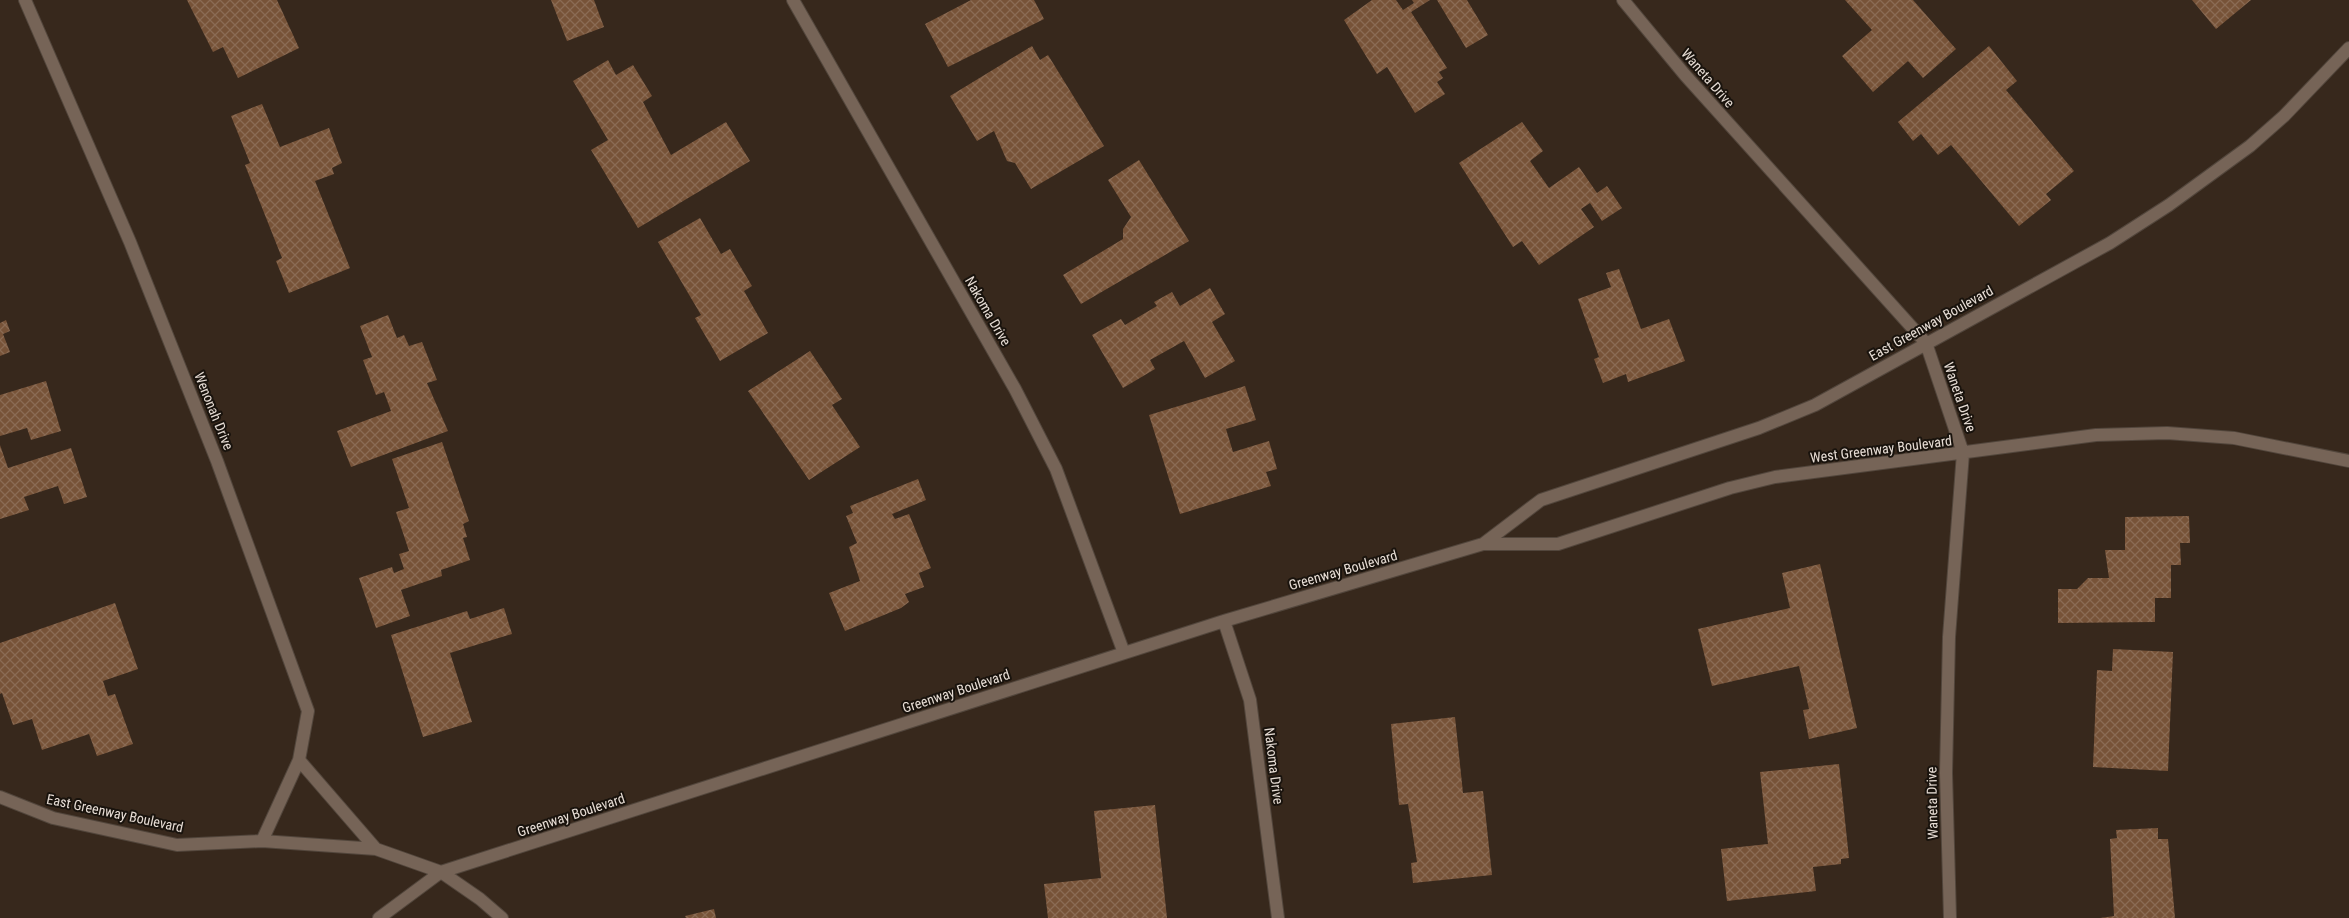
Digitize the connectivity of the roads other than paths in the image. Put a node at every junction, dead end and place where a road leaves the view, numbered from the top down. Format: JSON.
{"nodes":[{"id":1,"x":25,"y":0,"type":"edge"},
{"id":2,"x":793,"y":0,"type":"edge"},
{"id":3,"x":1622,"y":0,"type":"edge"},
{"id":4,"x":2349,"y":48,"type":"edge"},
{"id":5,"x":1926,"y":343,"type":"junction"},
{"id":6,"x":1963,"y":453,"type":"junction"},
{"id":7,"x":2349,"y":462,"type":"edge"},
{"id":8,"x":1483,"y":544,"type":"junction"},
{"id":9,"x":1224,"y":621,"type":"junction"},
{"id":10,"x":1124,"y":653,"type":"junction"},
{"id":11,"x":299,"y":760,"type":"junction"},
{"id":12,"x":0,"y":798,"type":"edge"},
{"id":13,"x":262,"y":840,"type":"junction"},
{"id":14,"x":376,"y":849,"type":"junction"},
{"id":15,"x":441,"y":872,"type":"junction"},
{"id":16,"x":379,"y":918,"type":"edge"},
{"id":17,"x":502,"y":918,"type":"edge"},
{"id":18,"x":1278,"y":918,"type":"edge"},
{"id":19,"x":1950,"y":918,"type":"edge"}],
"edges":[{"from":1,"to":11,"type":"street","name":"Wenonah Drive"},
{"from":2,"to":10,"type":"street","name":"Nakoma Drive"},
{"from":3,"to":5,"type":"street","name":"Waneta Drive"},
{"from":4,"to":5,"type":"street","name":"East Greenway Boulevard"},
{"from":5,"to":6,"type":"street","name":"Waneta Drive"},
{"from":5,"to":8,"type":"street","name":"East Greenway Boulevard"},
{"from":6,"to":7,"type":"street","name":"West Greenway Boulevard"},
{"from":6,"to":8,"type":"street","name":"West Greenway Boulevard"},
{"from":6,"to":19,"type":"street","name":"Waneta Drive"},
{"from":8,"to":9,"type":"street","name":"Greenway Boulevard"},
{"from":9,"to":10,"type":"street","name":"Greenway Boulevard"},
{"from":9,"to":18,"type":"street","name":"Nakoma Drive"},
{"from":10,"to":15,"type":"street","name":"Greenway Boulevard"},
{"from":11,"to":13,"type":"street","name":"Wenonah Drive"},
{"from":11,"to":14,"type":"street"},
{"from":12,"to":13,"type":"street","name":"East Greenway Boulevard"},
{"from":13,"to":14,"type":"street","name":"East Greenway Boulevard"},
{"from":14,"to":15,"type":"street"},
{"from":15,"to":16,"type":"street"},
{"from":15,"to":17,"type":"street"}]}
